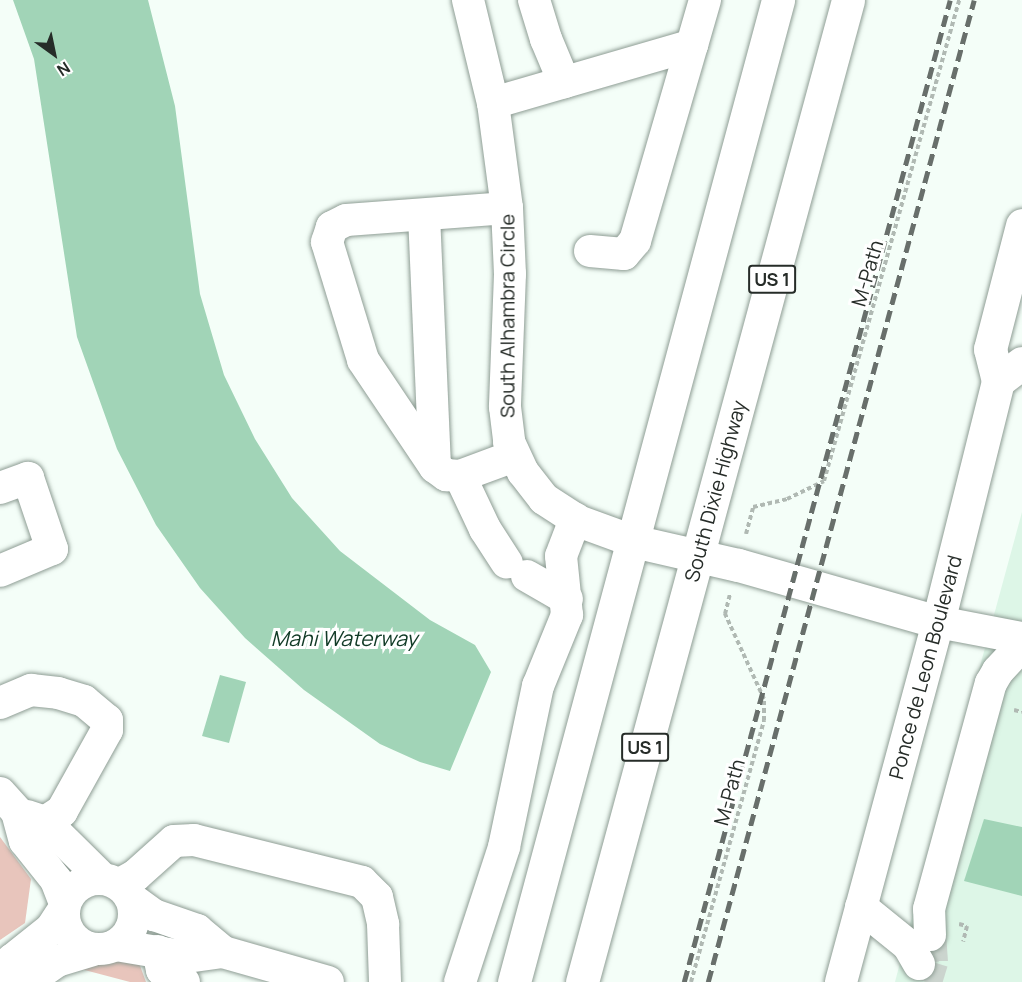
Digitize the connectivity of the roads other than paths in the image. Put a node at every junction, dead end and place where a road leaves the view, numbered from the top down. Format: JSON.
{"nodes":[{"id":1,"x":468,"y":0,"type":"edge"},
{"id":2,"x":534,"y":0,"type":"edge"},
{"id":3,"x":705,"y":0,"type":"edge"},
{"id":4,"x":778,"y":0,"type":"edge"},
{"id":5,"x":848,"y":0,"type":"edge"},
{"id":6,"x":692,"y":45,"type":"junction"},
{"id":7,"x":564,"y":82,"type":"junction"},
{"id":8,"x":493,"y":103,"type":"junction"},
{"id":9,"x":507,"y":208,"type":"junction"},
{"id":10,"x":424,"y":215,"type":"junction"},
{"id":11,"x":1022,"y":225,"type":"edge"},
{"id":12,"x":590,"y":250,"type":"dead end"},
{"id":13,"x":1010,"y":372,"type":"edge"},
{"id":14,"x":514,"y":456,"type":"junction"},
{"id":15,"x":447,"y":471,"type":"junction"},
{"id":16,"x":0,"y":488,"type":"edge"},
{"id":17,"x":574,"y":519,"type":"junction"},
{"id":18,"x":633,"y":541,"type":"junction"},
{"id":19,"x":697,"y":557,"type":"junction"},
{"id":20,"x":0,"y":571,"type":"edge"},
{"id":21,"x":567,"y":599,"type":"junction"},
{"id":22,"x":938,"y":622,"type":"junction"},
{"id":23,"x":1022,"y":638,"type":"edge"},
{"id":24,"x":1022,"y":645,"type":"edge"},
{"id":25,"x":0,"y":703,"type":"edge"},
{"id":26,"x":21,"y":809,"type":"edge"},
{"id":27,"x":118,"y":888,"type":"junction"},
{"id":28,"x":65,"y":906,"type":"junction"},
{"id":29,"x":861,"y":907,"type":"junction"},
{"id":30,"x":930,"y":935,"type":"tunnel mouth"},
{"id":31,"x":104,"y":948,"type":"junction"},
{"id":32,"x":158,"y":951,"type":"junction"},
{"id":33,"x":223,"y":952,"type":"junction"},
{"id":34,"x":919,"y":964,"type":"tunnel mouth"},
{"id":35,"x":0,"y":977,"type":"edge"},
{"id":36,"x":27,"y":982,"type":"edge"},
{"id":37,"x":184,"y":982,"type":"edge"},
{"id":38,"x":328,"y":982,"type":"edge"},
{"id":39,"x":385,"y":982,"type":"edge"},
{"id":40,"x":460,"y":982,"type":"edge"},
{"id":41,"x":514,"y":982,"type":"edge"},
{"id":42,"x":582,"y":982,"type":"edge"},
{"id":43,"x":841,"y":982,"type":"edge"}],
"edges":[{"from":1,"to":8,"type":"street","name":"South Alhambra Circle"},
{"from":2,"to":7,"type":"street"},
{"from":3,"to":6,"type":"street"},
{"from":4,"to":18,"type":"main road"},
{"from":5,"to":19,"type":"main road","name":"South Dixie Highway","number":"US 1"},
{"from":6,"to":7,"type":"street"},
{"from":6,"to":12,"type":"street"},
{"from":7,"to":8,"type":"street"},
{"from":8,"to":9,"type":"street","name":"South Alhambra Circle"},
{"from":9,"to":10,"type":"street"},
{"from":9,"to":14,"type":"street","name":"South Alhambra Circle"},
{"from":10,"to":15,"type":"street"},
{"from":10,"to":15,"type":"street"},
{"from":11,"to":13,"type":"main road"},
{"from":13,"to":22,"type":"main road","name":"Ponce de Leon Boulevard"},
{"from":14,"to":15,"type":"street"},
{"from":14,"to":17,"type":"street","name":"South Alhambra Circle"},
{"from":15,"to":21,"type":"street"},
{"from":16,"to":20,"type":"street"},
{"from":17,"to":18,"type":"street","name":"South Alhambra Circle"},
{"from":17,"to":21,"type":"street"},
{"from":18,"to":19,"type":"main road","name":"South Alhambra Circle"},
{"from":18,"to":41,"type":"main road"},
{"from":19,"to":22,"type":"main road","name":"South Alhambra Circle"},
{"from":19,"to":42,"type":"main road","name":"South Dixie Highway","number":"US 1"},
{"from":21,"to":40,"type":"street"},
{"from":22,"to":23,"type":"street"},
{"from":22,"to":29,"type":"street","name":"Ponce de Leon Boulevard"},
{"from":24,"to":30,"type":"street"},
{"from":25,"to":26,"type":"street"},
{"from":26,"to":27,"type":"street"},
{"from":26,"to":28,"type":"street"},
{"from":27,"to":28,"type":"street"},
{"from":27,"to":31,"type":"street"},
{"from":27,"to":33,"type":"street"},
{"from":27,"to":39,"type":"street"},
{"from":28,"to":31,"type":"street"},
{"from":28,"to":35,"type":"street"},
{"from":29,"to":34,"type":"street"},
{"from":29,"to":43,"type":"street","name":"Ponce de Leon Boulevard"},
{"from":31,"to":32,"type":"street"},
{"from":31,"to":36,"type":"street"},
{"from":32,"to":33,"type":"street"},
{"from":32,"to":37,"type":"street"},
{"from":33,"to":38,"type":"street"}]}
